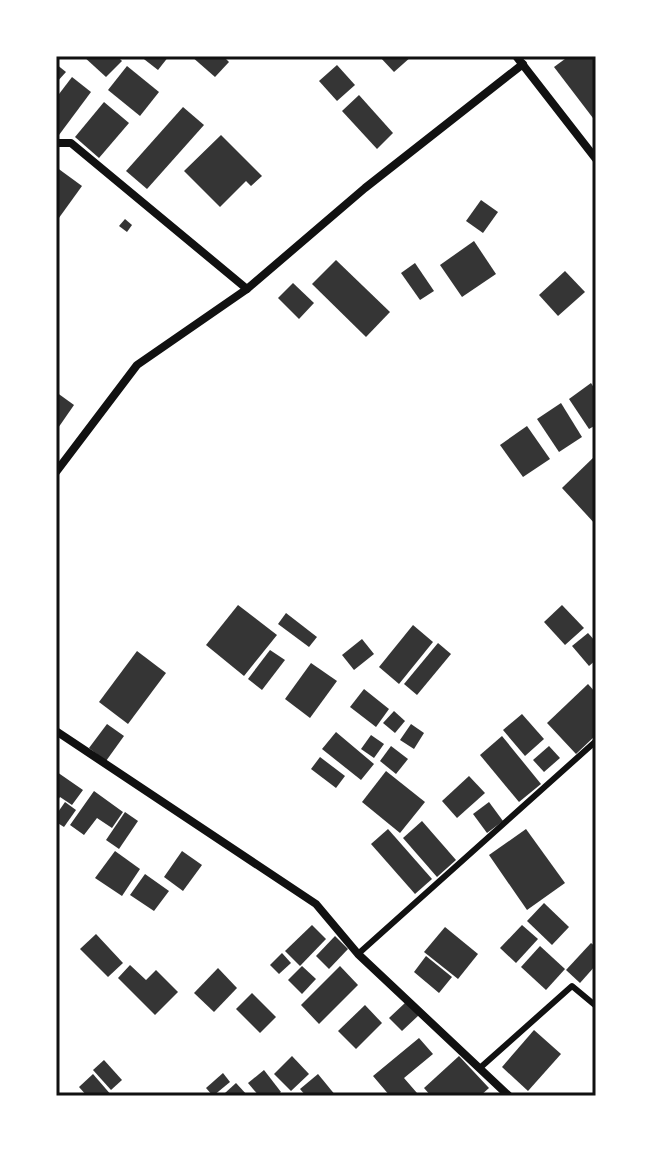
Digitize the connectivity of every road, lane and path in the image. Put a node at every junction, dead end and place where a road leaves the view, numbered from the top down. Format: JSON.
{"nodes":[{"id":1,"x":516,"y":56,"type":"edge"},
{"id":2,"x":523,"y":64,"type":"junction"},
{"id":3,"x":56,"y":143,"type":"edge"},
{"id":4,"x":596,"y":159,"type":"edge"},
{"id":5,"x":247,"y":289,"type":"junction"},
{"id":6,"x":56,"y":472,"type":"edge"},
{"id":7,"x":56,"y":731,"type":"edge"},
{"id":8,"x":596,"y":741,"type":"edge"},
{"id":9,"x":358,"y":954,"type":"junction"},
{"id":10,"x":596,"y":1006,"type":"edge"},
{"id":11,"x":481,"y":1067,"type":"junction"},
{"id":12,"x":509,"y":1096,"type":"edge"}],
"edges":[{"from":1,"to":2,"type":"street"},
{"from":2,"to":4,"type":"street"},
{"from":2,"to":5,"type":"street"},
{"from":3,"to":5,"type":"street"},
{"from":5,"to":6,"type":"street"},
{"from":7,"to":9,"type":"street"},
{"from":8,"to":9,"type":"lane"},
{"from":9,"to":11,"type":"street"},
{"from":10,"to":11,"type":"lane"},
{"from":11,"to":12,"type":"street"}]}
